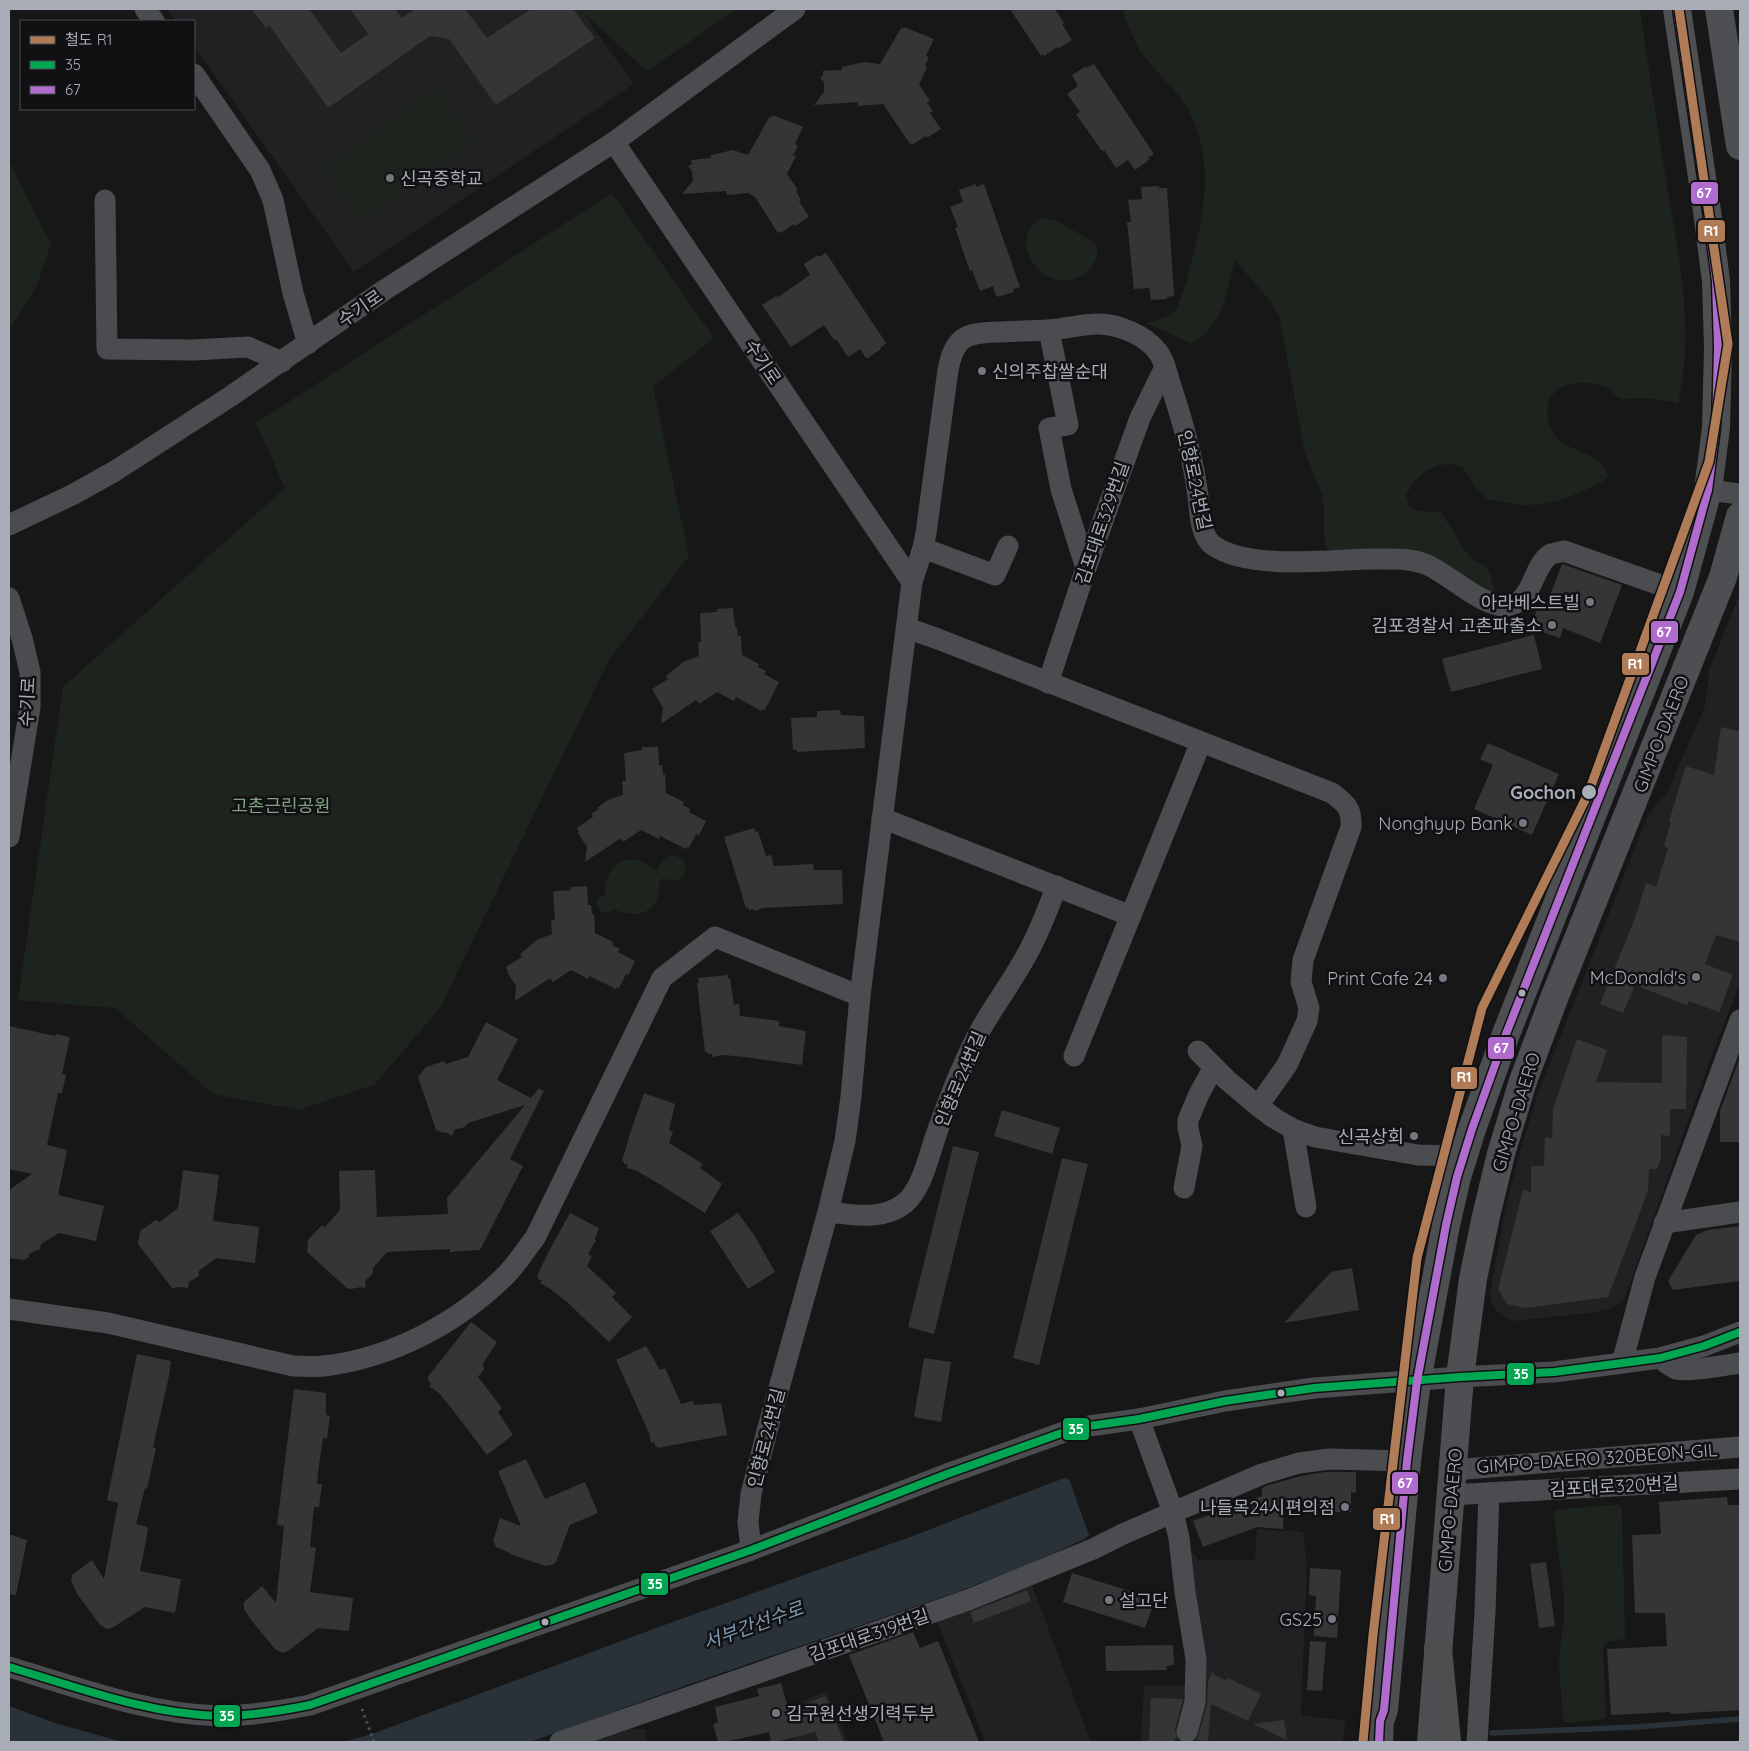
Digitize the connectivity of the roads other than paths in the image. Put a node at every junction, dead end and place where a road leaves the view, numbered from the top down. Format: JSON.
{"nodes":[{"id":1,"x":145,"y":9,"type":"edge"},
{"id":2,"x":795,"y":9,"type":"edge"},
{"id":3,"x":1676,"y":9,"type":"edge"},
{"id":4,"x":1719,"y":9,"type":"edge"},
{"id":5,"x":153,"y":20,"type":"edge"},
{"id":6,"x":195,"y":75,"type":"edge"},
{"id":7,"x":614,"y":142,"type":"junction"},
{"id":8,"x":1740,"y":146,"type":"edge"},
{"id":9,"x":105,"y":200,"type":"dead end"},
{"id":10,"x":1049,"y":330,"type":"junction"},
{"id":11,"x":308,"y":344,"type":"junction"},
{"id":12,"x":282,"y":362,"type":"junction"},
{"id":13,"x":1165,"y":367,"type":"junction"},
{"id":14,"x":1708,"y":490,"type":"junction"},
{"id":15,"x":1740,"y":494,"type":"edge"},
{"id":16,"x":1740,"y":516,"type":"edge"},
{"id":17,"x":9,"y":525,"type":"edge"},
{"id":18,"x":1008,"y":546,"type":"dead end"},
{"id":19,"x":923,"y":548,"type":"junction"},
{"id":20,"x":1086,"y":568,"type":"junction"},
{"id":21,"x":912,"y":582,"type":"junction"},
{"id":22,"x":1680,"y":592,"type":"junction"},
{"id":23,"x":9,"y":598,"type":"edge"},
{"id":24,"x":907,"y":628,"type":"junction"},
{"id":25,"x":1048,"y":683,"type":"junction"},
{"id":26,"x":1201,"y":742,"type":"junction"},
{"id":27,"x":882,"y":818,"type":"junction"},
{"id":28,"x":9,"y":838,"type":"edge"},
{"id":29,"x":1057,"y":886,"type":"junction"},
{"id":30,"x":1131,"y":916,"type":"junction"},
{"id":31,"x":860,"y":996,"type":"junction"},
{"id":32,"x":1740,"y":1020,"type":"edge"},
{"id":33,"x":1198,"y":1051,"type":"dead end"},
{"id":34,"x":1074,"y":1056,"type":"dead end"},
{"id":35,"x":1214,"y":1067,"type":"junction"},
{"id":36,"x":1258,"y":1106,"type":"junction"},
{"id":37,"x":1293,"y":1129,"type":"junction"},
{"id":38,"x":1463,"y":1156,"type":"junction"},
{"id":39,"x":1184,"y":1188,"type":"dead end"},
{"id":40,"x":1306,"y":1207,"type":"dead end"},
{"id":41,"x":828,"y":1212,"type":"junction"},
{"id":42,"x":1740,"y":1212,"type":"edge"},
{"id":43,"x":1664,"y":1223,"type":"junction"},
{"id":44,"x":9,"y":1309,"type":"edge"},
{"id":45,"x":1740,"y":1332,"type":"edge"},
{"id":46,"x":1660,"y":1358,"type":"junction"},
{"id":47,"x":1622,"y":1363,"type":"junction"},
{"id":48,"x":1740,"y":1363,"type":"edge"},
{"id":49,"x":1460,"y":1376,"type":"junction"},
{"id":50,"x":1417,"y":1381,"type":"junction"},
{"id":51,"x":1139,"y":1419,"type":"junction"},
{"id":52,"x":1740,"y":1447,"type":"edge"},
{"id":53,"x":1407,"y":1461,"type":"junction"},
{"id":54,"x":1740,"y":1479,"type":"edge"},
{"id":55,"x":1452,"y":1482,"type":"junction"},
{"id":56,"x":1489,"y":1493,"type":"junction"},
{"id":57,"x":1173,"y":1512,"type":"junction"},
{"id":58,"x":750,"y":1550,"type":"junction"},
{"id":59,"x":1438,"y":1648,"type":"junction"},
{"id":60,"x":9,"y":1667,"type":"edge"},
{"id":61,"x":1379,"y":1729,"type":"edge"},
{"id":62,"x":1187,"y":1732,"type":"dead end"},
{"id":63,"x":560,"y":1742,"type":"edge"},
{"id":64,"x":1361,"y":1742,"type":"edge"},
{"id":65,"x":1431,"y":1742,"type":"edge"},
{"id":66,"x":1447,"y":1742,"type":"edge"},
{"id":67,"x":1477,"y":1742,"type":"edge"}],
"edges":[{"from":1,"to":5,"type":"street"},
{"from":2,"to":7,"type":"street","name":"수기로"},
{"from":3,"to":14,"type":"main road","name":"GIMPO-DAERO"},
{"from":4,"to":8,"type":"main road"},
{"from":6,"to":11,"type":"street"},
{"from":7,"to":11,"type":"street","name":"수기로"},
{"from":7,"to":21,"type":"street","name":"수기로"},
{"from":9,"to":12,"type":"street"},
{"from":10,"to":13,"type":"street","name":"인향로24번길"},
{"from":10,"to":19,"type":"street","name":"인향로24번길"},
{"from":10,"to":20,"type":"street"},
{"from":11,"to":12,"type":"street","name":"수기로"},
{"from":12,"to":17,"type":"street","name":"수기로"},
{"from":13,"to":20,"type":"street","name":"김포대로329번길"},
{"from":13,"to":22,"type":"street","name":"인향로24번길"},
{"from":14,"to":15,"type":"street"},
{"from":14,"to":22,"type":"main road","name":"GIMPO-DAERO"},
{"from":16,"to":49,"type":"main road","name":"GIMPO-DAERO"},
{"from":18,"to":19,"type":"street"},
{"from":19,"to":21,"type":"street","name":"인향로24번길"},
{"from":20,"to":25,"type":"street","name":"김포대로329번길"},
{"from":21,"to":24,"type":"street","name":"인향로24번길"},
{"from":22,"to":38,"type":"main road","name":"GIMPO-DAERO"},
{"from":23,"to":28,"type":"street","name":"수기로"},
{"from":24,"to":25,"type":"street"},
{"from":24,"to":27,"type":"street","name":"인향로24번길"},
{"from":25,"to":26,"type":"street"},
{"from":26,"to":30,"type":"street"},
{"from":26,"to":36,"type":"street"},
{"from":27,"to":29,"type":"street"},
{"from":27,"to":31,"type":"street","name":"인향로24번길"},
{"from":29,"to":30,"type":"street"},
{"from":29,"to":41,"type":"street","name":"인향로24번길"},
{"from":30,"to":34,"type":"street"},
{"from":31,"to":41,"type":"street","name":"인향로24번길"},
{"from":31,"to":44,"type":"street"},
{"from":32,"to":43,"type":"street"},
{"from":33,"to":35,"type":"street"},
{"from":35,"to":36,"type":"street"},
{"from":35,"to":39,"type":"street"},
{"from":36,"to":37,"type":"street"},
{"from":37,"to":38,"type":"street"},
{"from":37,"to":40,"type":"street"},
{"from":38,"to":50,"type":"main road","name":"GIMPO-DAERO"},
{"from":41,"to":58,"type":"street","name":"인향로24번길"},
{"from":42,"to":43,"type":"street"},
{"from":43,"to":47,"type":"street"},
{"from":45,"to":46,"type":"street"},
{"from":46,"to":47,"type":"street"},
{"from":46,"to":48,"type":"street"},
{"from":47,"to":49,"type":"street"},
{"from":49,"to":50,"type":"street"},
{"from":49,"to":55,"type":"main road","name":"GIMPO-DAERO"},
{"from":50,"to":51,"type":"street"},
{"from":50,"to":53,"type":"main road","name":"GIMPO-DAERO"},
{"from":51,"to":57,"type":"street"},
{"from":51,"to":58,"type":"street"},
{"from":52,"to":55,"type":"street","name":"GIMPO-DAERO 320BEON-GIL"},
{"from":53,"to":57,"type":"street","name":"김포대로319번길"},
{"from":53,"to":61,"type":"main road","name":"GIMPO-DAERO"},
{"from":54,"to":56,"type":"street","name":"김포대로320번길"},
{"from":55,"to":56,"type":"street","name":"김포대로320번길"},
{"from":55,"to":59,"type":"main road","name":"GIMPO-DAERO"},
{"from":56,"to":67,"type":"street"},
{"from":57,"to":62,"type":"street"},
{"from":57,"to":63,"type":"street","name":"김포대로319번길"},
{"from":58,"to":60,"type":"street"},
{"from":59,"to":65,"type":"main road","name":"GIMPO-DAERO"},
{"from":59,"to":66,"type":"highway"},
{"from":61,"to":64,"type":"street"}]}
